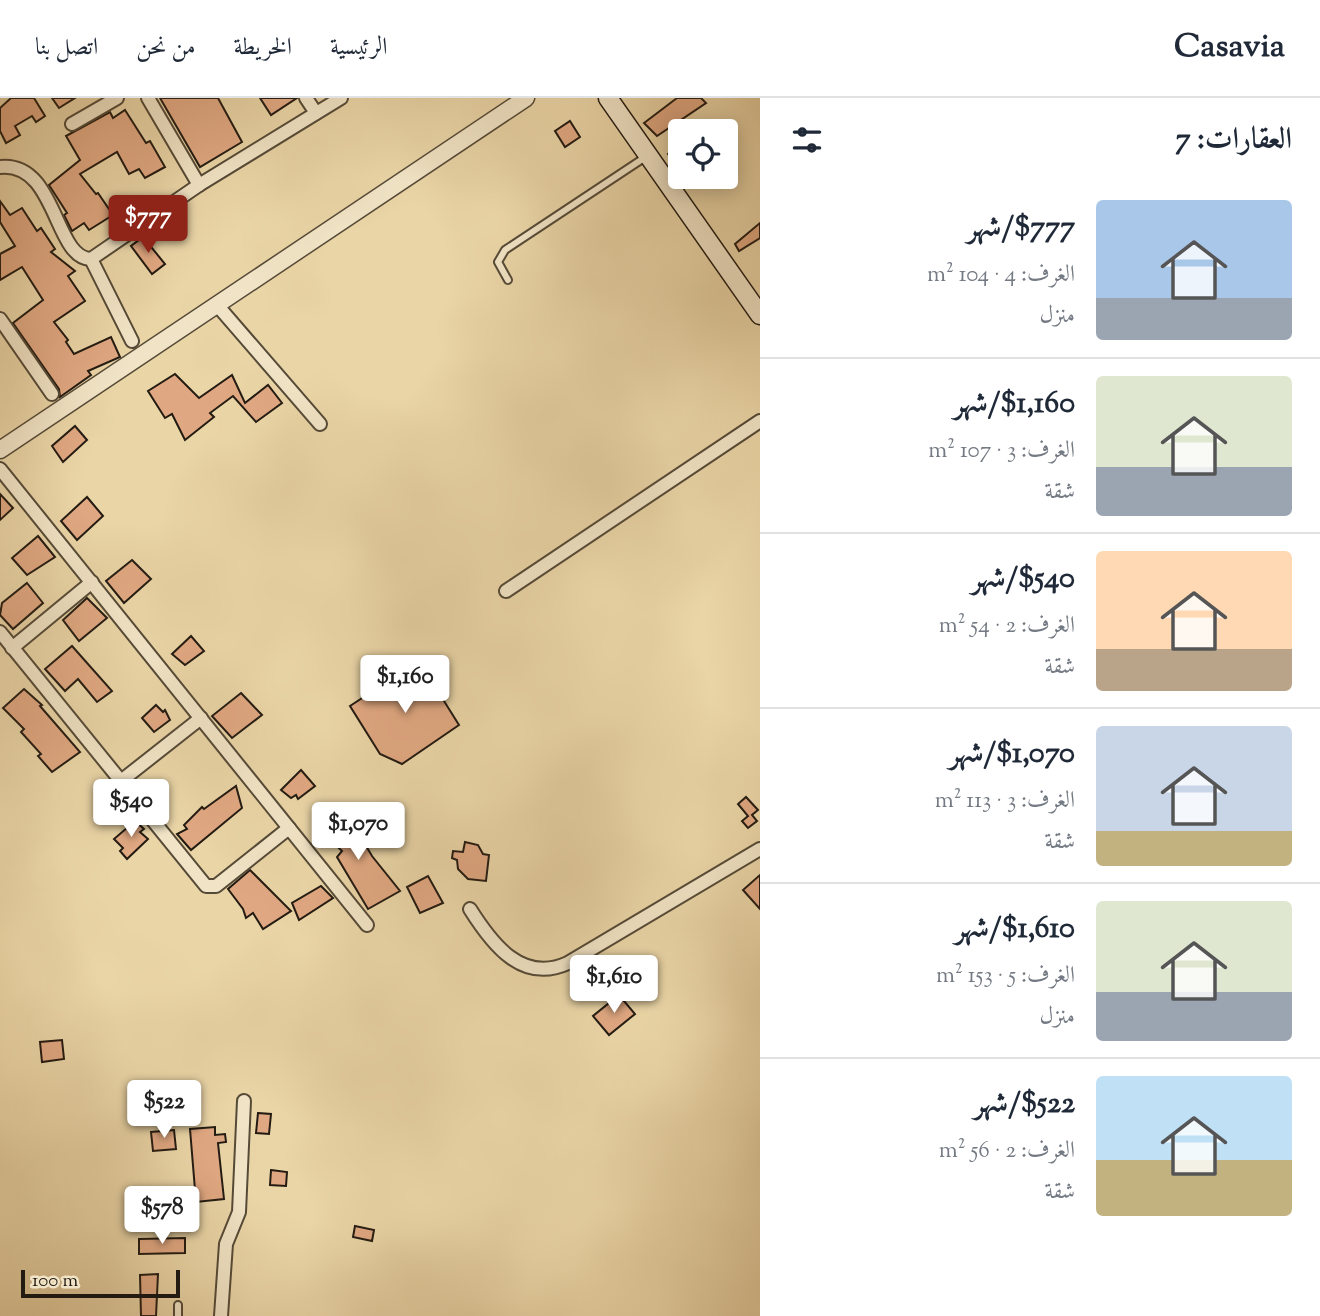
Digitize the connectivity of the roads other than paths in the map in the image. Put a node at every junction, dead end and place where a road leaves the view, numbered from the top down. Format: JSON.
{"nodes":[{"id":1,"x":117,"y":98,"type":"edge"},
{"id":2,"x":148,"y":98,"type":"edge"},
{"id":3,"x":306,"y":98,"type":"edge"},
{"id":4,"x":341,"y":98,"type":"edge"},
{"id":5,"x":526,"y":98,"type":"edge"},
{"id":6,"x":608,"y":98,"type":"edge"},
{"id":7,"x":316,"y":113,"type":"junction"},
{"id":8,"x":72,"y":124,"type":"dead end"},
{"id":9,"x":648,"y":155,"type":"junction"},
{"id":10,"x":0,"y":167,"type":"edge"},
{"id":11,"x":200,"y":185,"type":"junction"},
{"id":12,"x":91,"y":258,"type":"junction"},
{"id":13,"x":508,"y":280,"type":"dead end"},
{"id":14,"x":217,"y":305,"type":"junction"},
{"id":15,"x":760,"y":315,"type":"edge"},
{"id":16,"x":0,"y":319,"type":"edge"},
{"id":17,"x":132,"y":341,"type":"dead end"},
{"id":18,"x":52,"y":394,"type":"dead end"},
{"id":19,"x":760,"y":421,"type":"edge"},
{"id":20,"x":320,"y":424,"type":"dead end"},
{"id":21,"x":0,"y":450,"type":"edge"},
{"id":22,"x":0,"y":469,"type":"edge"},
{"id":23,"x":92,"y":582,"type":"junction"},
{"id":24,"x":506,"y":591,"type":"dead end"},
{"id":25,"x":0,"y":632,"type":"edge"},
{"id":26,"x":12,"y":648,"type":"junction"},
{"id":27,"x":201,"y":718,"type":"junction"},
{"id":28,"x":121,"y":781,"type":"junction"},
{"id":29,"x":289,"y":828,"type":"junction"},
{"id":30,"x":760,"y":849,"type":"edge"},
{"id":31,"x":470,"y":909,"type":"dead end"},
{"id":32,"x":367,"y":925,"type":"dead end"},
{"id":33,"x":244,"y":1101,"type":"dead end"},
{"id":34,"x":178,"y":1305,"type":"dead end"},
{"id":35,"x":178,"y":1316,"type":"edge"},
{"id":36,"x":221,"y":1316,"type":"edge"}],
"edges":[{"from":1,"to":8,"type":"street"},
{"from":2,"to":11,"type":"street"},
{"from":3,"to":7,"type":"street"},
{"from":4,"to":7,"type":"street"},
{"from":5,"to":14,"type":"street"},
{"from":6,"to":9,"type":"main road"},
{"from":7,"to":11,"type":"street"},
{"from":9,"to":13,"type":"lane"},
{"from":9,"to":15,"type":"main road"},
{"from":10,"to":12,"type":"street"},
{"from":11,"to":12,"type":"street"},
{"from":12,"to":17,"type":"street"},
{"from":14,"to":20,"type":"street"},
{"from":14,"to":21,"type":"street"},
{"from":16,"to":18,"type":"street"},
{"from":19,"to":24,"type":"street"},
{"from":22,"to":23,"type":"street"},
{"from":23,"to":26,"type":"street"},
{"from":23,"to":27,"type":"street"},
{"from":25,"to":26,"type":"street"},
{"from":26,"to":28,"type":"street"},
{"from":27,"to":28,"type":"street"},
{"from":27,"to":29,"type":"street"},
{"from":28,"to":29,"type":"street"},
{"from":29,"to":32,"type":"street"},
{"from":30,"to":31,"type":"street"},
{"from":33,"to":36,"type":"street"},
{"from":34,"to":35,"type":"lane"}]}
